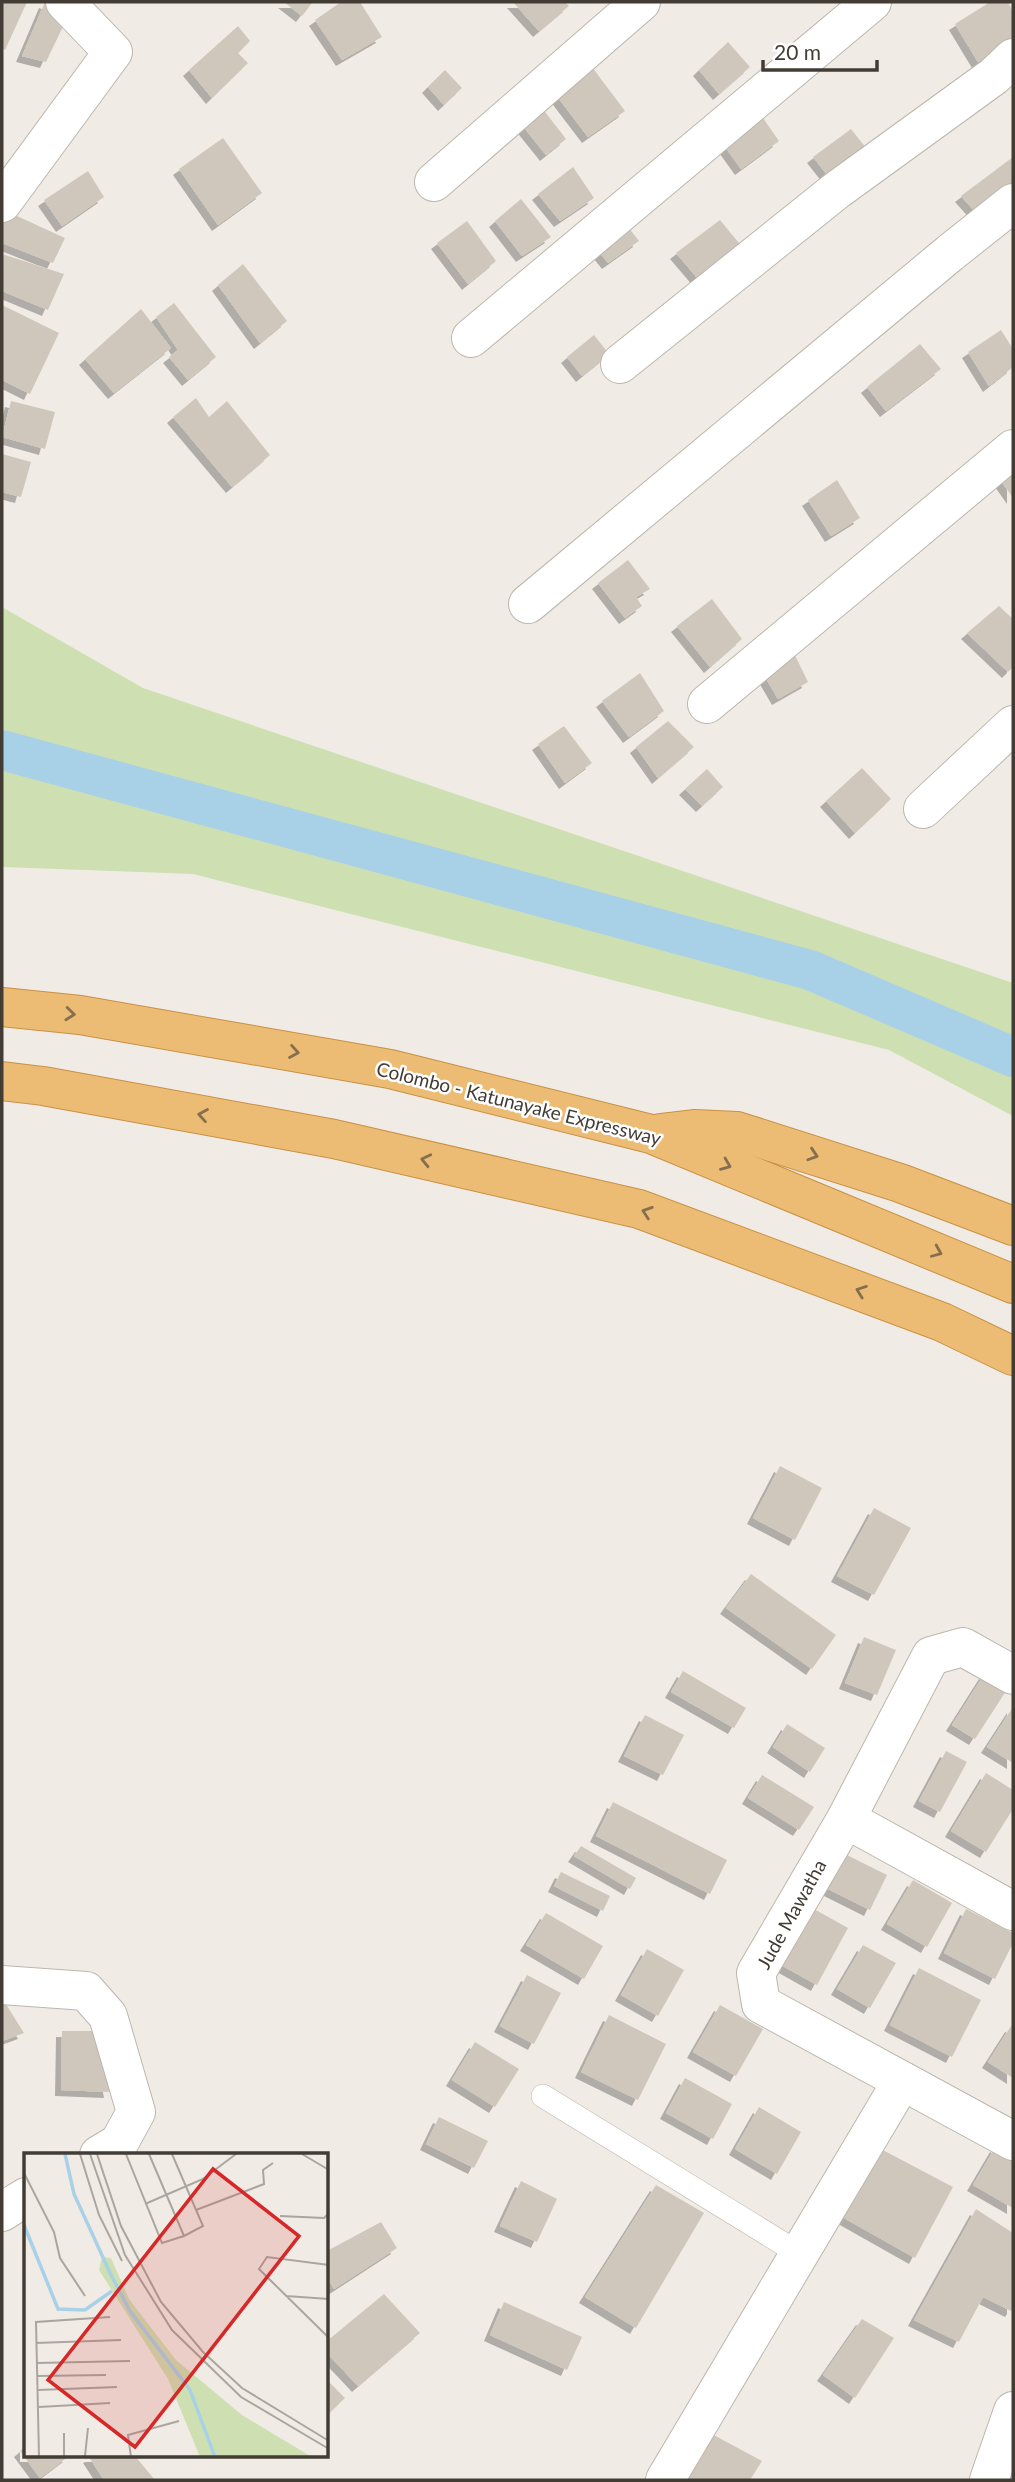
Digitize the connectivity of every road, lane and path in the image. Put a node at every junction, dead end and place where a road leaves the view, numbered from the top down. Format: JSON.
{"nodes":[{"id":1,"x":65,"y":2,"type":"edge"},
{"id":2,"x":641,"y":2,"type":"edge"},
{"id":3,"x":872,"y":2,"type":"edge"},
{"id":4,"x":1013,"y":58,"type":"edge"},
{"id":5,"x":434,"y":182,"type":"dead end"},
{"id":6,"x":2,"y":203,"type":"edge"},
{"id":7,"x":1013,"y":203,"type":"edge"},
{"id":8,"x":471,"y":338,"type":"dead end"},
{"id":9,"x":621,"y":365,"type":"dead end"},
{"id":10,"x":1013,"y":449,"type":"edge"},
{"id":11,"x":528,"y":604,"type":"dead end"},
{"id":12,"x":707,"y":704,"type":"dead end"},
{"id":13,"x":1013,"y":725,"type":"edge"},
{"id":14,"x":923,"y":809,"type":"dead end"},
{"id":15,"x":2,"y":1007,"type":"edge"},
{"id":16,"x":2,"y":1081,"type":"edge"},
{"id":17,"x":651,"y":1134,"type":"junction"},
{"id":18,"x":1013,"y":1226,"type":"edge"},
{"id":19,"x":1013,"y":1283,"type":"edge"},
{"id":20,"x":1013,"y":1356,"type":"edge"},
{"id":21,"x":1013,"y":1675,"type":"edge"},
{"id":22,"x":846,"y":1819,"type":"junction"},
{"id":23,"x":1013,"y":1911,"type":"edge"},
{"id":24,"x":2,"y":1985,"type":"edge"},
{"id":25,"x":902,"y":2081,"type":"junction"},
{"id":26,"x":543,"y":2095,"type":"dead end"},
{"id":27,"x":1013,"y":2141,"type":"edge"},
{"id":28,"x":102,"y":2153,"type":"edge"},
{"id":29,"x":24,"y":2198,"type":"edge"},
{"id":30,"x":2,"y":2212,"type":"edge"},
{"id":31,"x":800,"y":2255,"type":"junction"},
{"id":32,"x":1013,"y":2411,"type":"edge"},
{"id":33,"x":666,"y":2480,"type":"edge"},
{"id":34,"x":989,"y":2480,"type":"edge"}],
"edges":[{"from":1,"to":6,"type":"street"},
{"from":2,"to":5,"type":"street"},
{"from":3,"to":8,"type":"street"},
{"from":4,"to":9,"type":"street"},
{"from":7,"to":11,"type":"street"},
{"from":10,"to":12,"type":"street"},
{"from":13,"to":14,"type":"street"},
{"from":15,"to":17,"type":"highway","name":"Colombo - Katunayake Expressway","one_way":true},
{"from":20,"to":16,"type":"highway","one_way":true},
{"from":17,"to":18,"type":"highway","one_way":true},
{"from":17,"to":19,"type":"highway","name":"Colombo - Katunayake Expressway","one_way":true},
{"from":21,"to":22,"type":"street"},
{"from":22,"to":23,"type":"street"},
{"from":22,"to":25,"type":"street","name":"Jude Mawatha"},
{"from":24,"to":28,"type":"street"},
{"from":25,"to":27,"type":"street","name":"Jude Mawatha"},
{"from":25,"to":31,"type":"street"},
{"from":26,"to":31,"type":"lane"},
{"from":29,"to":30,"type":"street"},
{"from":31,"to":33,"type":"street"},
{"from":32,"to":34,"type":"street"}]}
